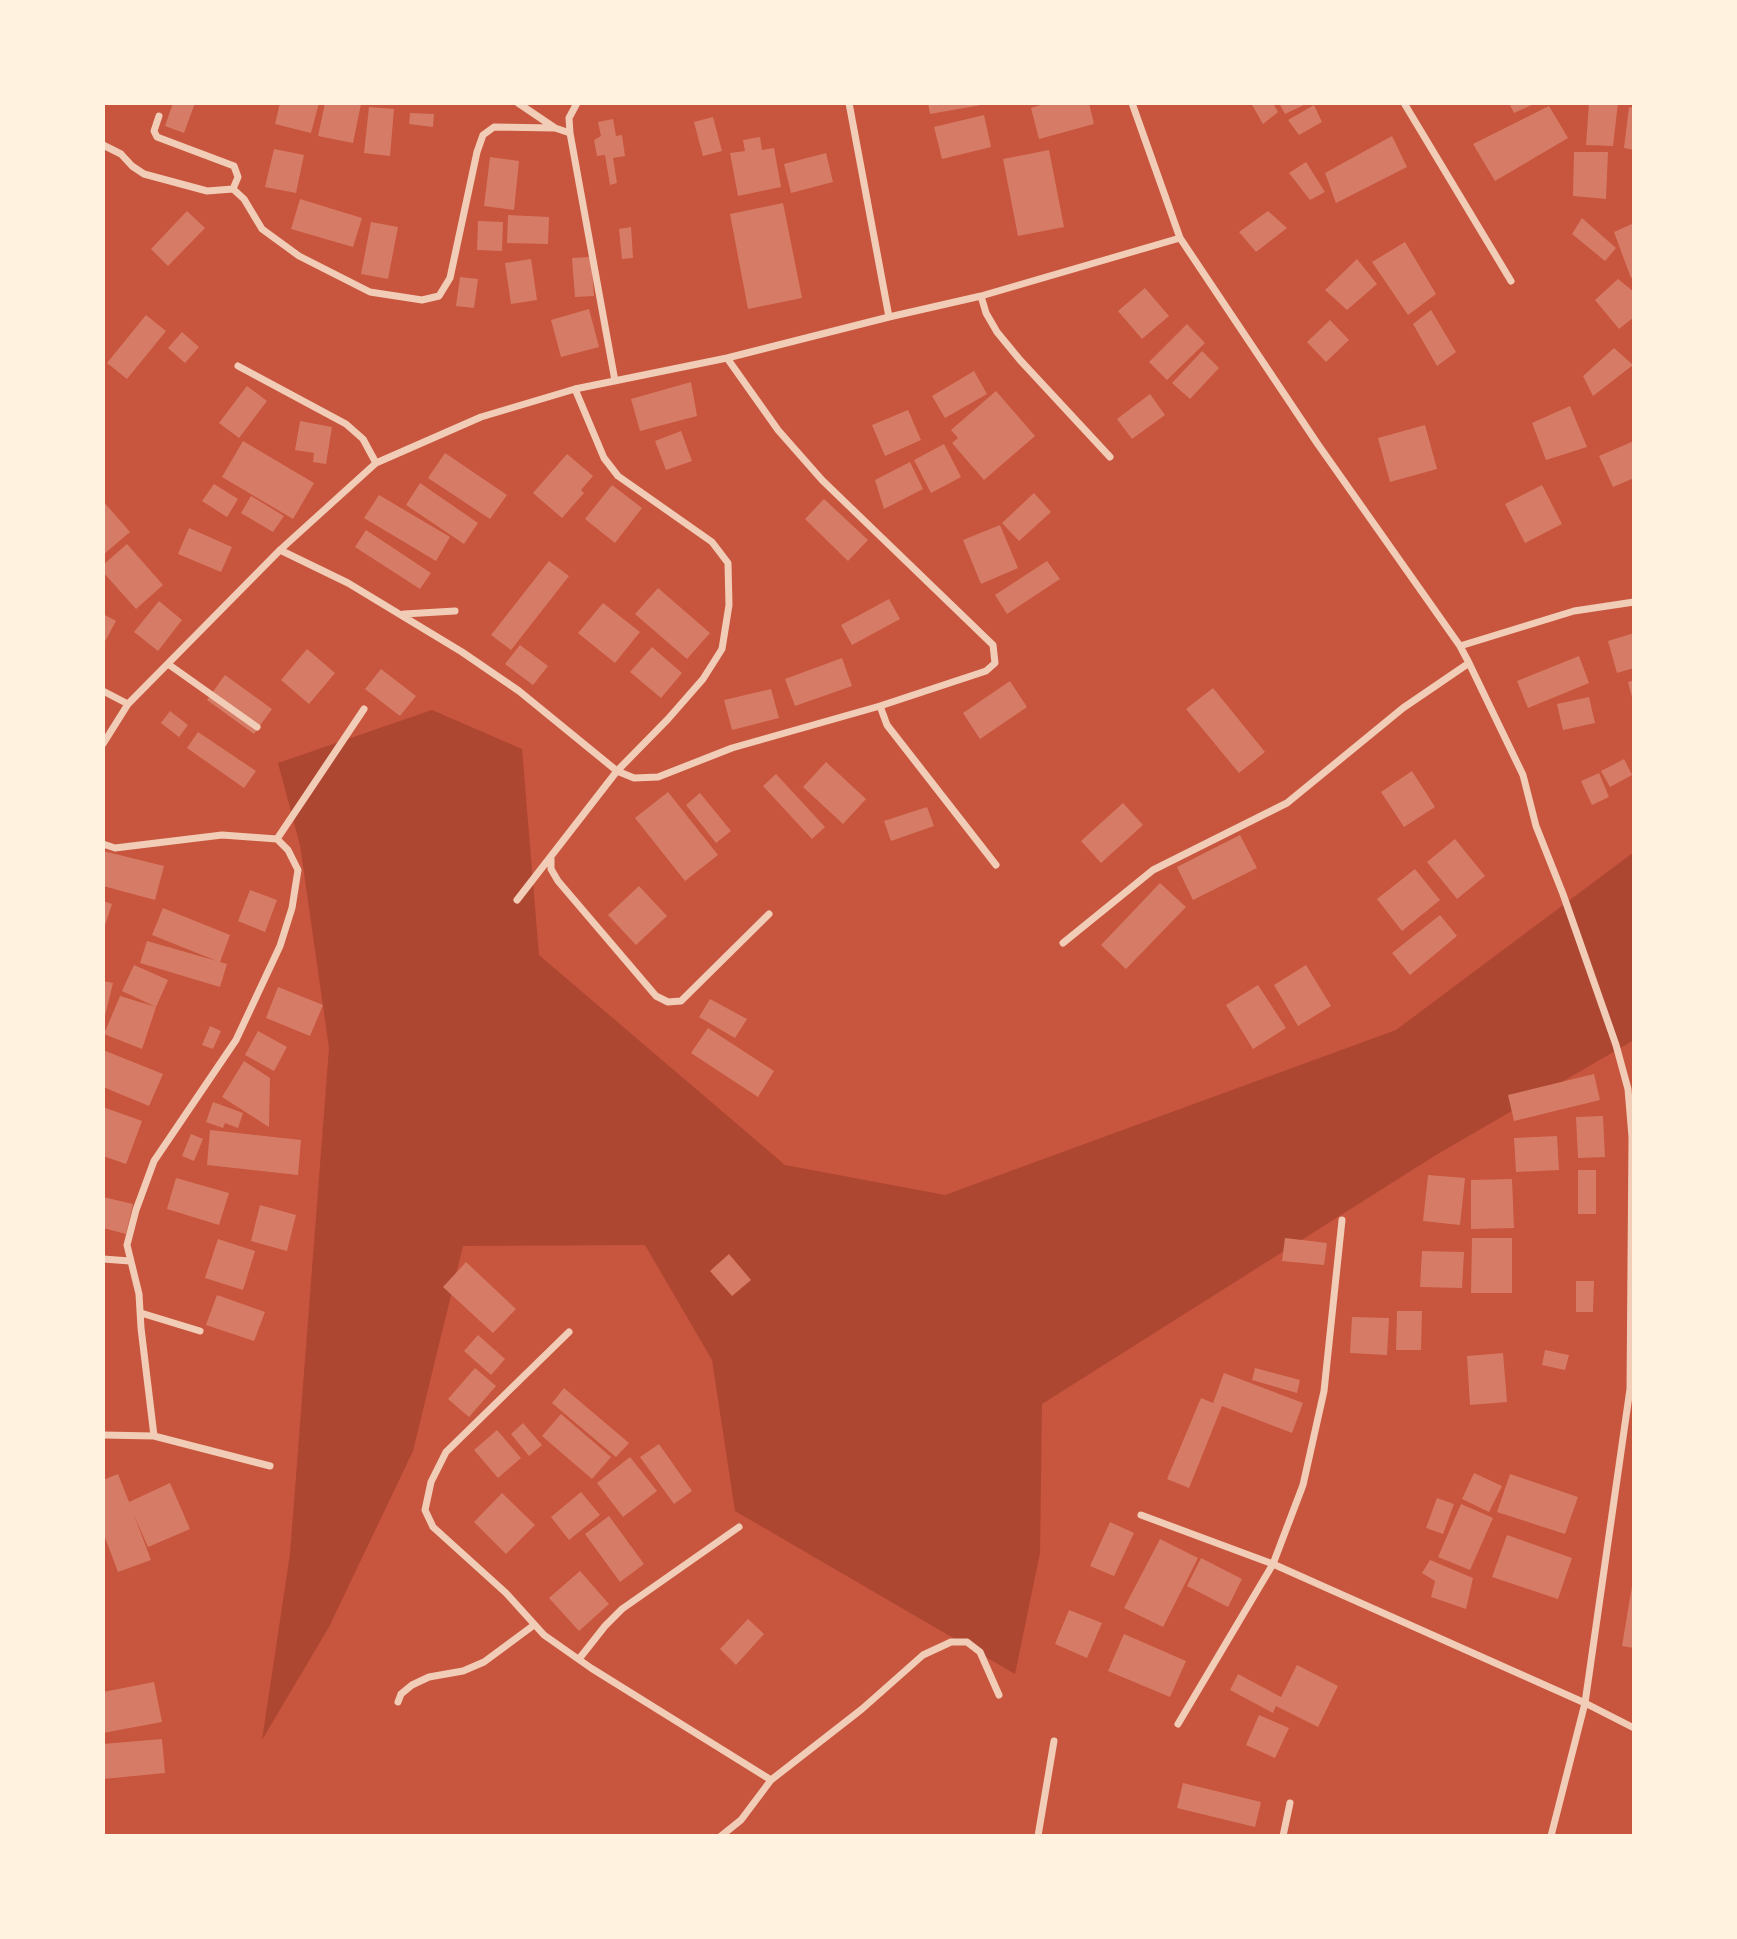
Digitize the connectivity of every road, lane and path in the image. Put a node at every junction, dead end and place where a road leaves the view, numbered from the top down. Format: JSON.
{"nodes":[{"id":1,"x":518,"y":103,"type":"edge"},
{"id":2,"x":577,"y":103,"type":"edge"},
{"id":3,"x":849,"y":103,"type":"edge"},
{"id":4,"x":1132,"y":103,"type":"edge"},
{"id":5,"x":1404,"y":103,"type":"edge"},
{"id":6,"x":159,"y":116,"type":"dead end"},
{"id":7,"x":555,"y":128,"type":"junction"},
{"id":8,"x":570,"y":133,"type":"junction"},
{"id":9,"x":103,"y":145,"type":"edge"},
{"id":10,"x":233,"y":189,"type":"junction"},
{"id":11,"x":1181,"y":238,"type":"junction"},
{"id":12,"x":1511,"y":281,"type":"dead end"},
{"id":13,"x":981,"y":296,"type":"junction"},
{"id":14,"x":889,"y":317,"type":"junction"},
{"id":15,"x":727,"y":358,"type":"junction"},
{"id":16,"x":238,"y":366,"type":"dead end"},
{"id":17,"x":615,"y":381,"type":"junction"},
{"id":18,"x":575,"y":389,"type":"junction"},
{"id":19,"x":1110,"y":457,"type":"dead end"},
{"id":20,"x":376,"y":463,"type":"junction"},
{"id":21,"x":280,"y":550,"type":"junction"},
{"id":22,"x":1634,"y":602,"type":"edge"},
{"id":23,"x":454,"y":611,"type":"dead end"},
{"id":24,"x":403,"y":615,"type":"junction"},
{"id":25,"x":1460,"y":646,"type":"junction"},
{"id":26,"x":1469,"y":663,"type":"junction"},
{"id":27,"x":168,"y":664,"type":"junction"},
{"id":28,"x":103,"y":691,"type":"edge"},
{"id":29,"x":128,"y":704,"type":"junction"},
{"id":30,"x":880,"y":706,"type":"junction"},
{"id":31,"x":364,"y":709,"type":"dead end"},
{"id":32,"x":257,"y":727,"type":"dead end"},
{"id":33,"x":103,"y":744,"type":"edge"},
{"id":34,"x":617,"y":771,"type":"junction"},
{"id":35,"x":277,"y":839,"type":"junction"},
{"id":36,"x":103,"y":844,"type":"edge"},
{"id":37,"x":551,"y":858,"type":"junction"},
{"id":38,"x":996,"y":865,"type":"dead end"},
{"id":39,"x":517,"y":900,"type":"dead end"},
{"id":40,"x":769,"y":914,"type":"dead end"},
{"id":41,"x":1063,"y":943,"type":"dead end"},
{"id":42,"x":1342,"y":1220,"type":"dead end"},
{"id":43,"x":103,"y":1259,"type":"edge"},
{"id":44,"x":130,"y":1261,"type":"junction"},
{"id":45,"x":141,"y":1313,"type":"junction"},
{"id":46,"x":200,"y":1332,"type":"dead end"},
{"id":47,"x":569,"y":1332,"type":"dead end"},
{"id":48,"x":1632,"y":1389,"type":"edge"},
{"id":49,"x":103,"y":1435,"type":"edge"},
{"id":50,"x":154,"y":1436,"type":"junction"},
{"id":51,"x":270,"y":1466,"type":"dead end"},
{"id":52,"x":1141,"y":1515,"type":"dead end"},
{"id":53,"x":739,"y":1527,"type":"dead end"},
{"id":54,"x":1273,"y":1564,"type":"junction"},
{"id":55,"x":534,"y":1625,"type":"junction"},
{"id":56,"x":579,"y":1659,"type":"junction"},
{"id":57,"x":999,"y":1695,"type":"dead end"},
{"id":58,"x":398,"y":1702,"type":"dead end"},
{"id":59,"x":1585,"y":1703,"type":"junction"},
{"id":60,"x":1178,"y":1724,"type":"dead end"},
{"id":61,"x":1634,"y":1728,"type":"edge"},
{"id":62,"x":1054,"y":1741,"type":"dead end"},
{"id":63,"x":771,"y":1780,"type":"junction"},
{"id":64,"x":1290,"y":1803,"type":"dead end"},
{"id":65,"x":721,"y":1836,"type":"edge"},
{"id":66,"x":1038,"y":1836,"type":"edge"},
{"id":67,"x":1283,"y":1836,"type":"edge"},
{"id":68,"x":1551,"y":1836,"type":"edge"}],
"edges":[{"from":1,"to":7,"type":"street"},
{"from":2,"to":8,"type":"street"},
{"from":3,"to":14,"type":"street"},
{"from":4,"to":11,"type":"street"},
{"from":5,"to":12,"type":"street"},
{"from":6,"to":10,"type":"street"},
{"from":7,"to":8,"type":"street"},
{"from":7,"to":10,"type":"street"},
{"from":8,"to":17,"type":"street"},
{"from":9,"to":10,"type":"street"},
{"from":11,"to":13,"type":"street"},
{"from":11,"to":25,"type":"street"},
{"from":13,"to":14,"type":"street"},
{"from":13,"to":19,"type":"street"},
{"from":14,"to":15,"type":"street"},
{"from":15,"to":17,"type":"street"},
{"from":15,"to":30,"type":"street"},
{"from":16,"to":20,"type":"street"},
{"from":17,"to":18,"type":"street"},
{"from":18,"to":20,"type":"street"},
{"from":18,"to":34,"type":"street"},
{"from":20,"to":21,"type":"street"},
{"from":21,"to":24,"type":"street"},
{"from":21,"to":27,"type":"street"},
{"from":22,"to":25,"type":"street"},
{"from":23,"to":24,"type":"street"},
{"from":24,"to":34,"type":"street"},
{"from":25,"to":26,"type":"street"},
{"from":26,"to":41,"type":"street"},
{"from":26,"to":48,"type":"street"},
{"from":27,"to":29,"type":"street"},
{"from":27,"to":32,"type":"street"},
{"from":28,"to":29,"type":"street"},
{"from":29,"to":33,"type":"street"},
{"from":30,"to":34,"type":"street"},
{"from":30,"to":38,"type":"street"},
{"from":31,"to":35,"type":"street"},
{"from":34,"to":37,"type":"street"},
{"from":35,"to":36,"type":"street"},
{"from":35,"to":44,"type":"street"},
{"from":37,"to":39,"type":"street"},
{"from":37,"to":40,"type":"street"},
{"from":42,"to":54,"type":"street"},
{"from":43,"to":44,"type":"street"},
{"from":44,"to":45,"type":"street"},
{"from":45,"to":46,"type":"street"},
{"from":45,"to":50,"type":"street"},
{"from":47,"to":55,"type":"street"},
{"from":48,"to":59,"type":"street"},
{"from":49,"to":50,"type":"street"},
{"from":50,"to":51,"type":"street"},
{"from":52,"to":54,"type":"street"},
{"from":53,"to":56,"type":"street"},
{"from":54,"to":59,"type":"street"},
{"from":54,"to":60,"type":"street"},
{"from":55,"to":56,"type":"street"},
{"from":55,"to":58,"type":"street"},
{"from":56,"to":63,"type":"street"},
{"from":57,"to":63,"type":"street"},
{"from":59,"to":61,"type":"street"},
{"from":59,"to":68,"type":"street"},
{"from":62,"to":66,"type":"street"},
{"from":63,"to":65,"type":"street"},
{"from":64,"to":67,"type":"street"}]}
